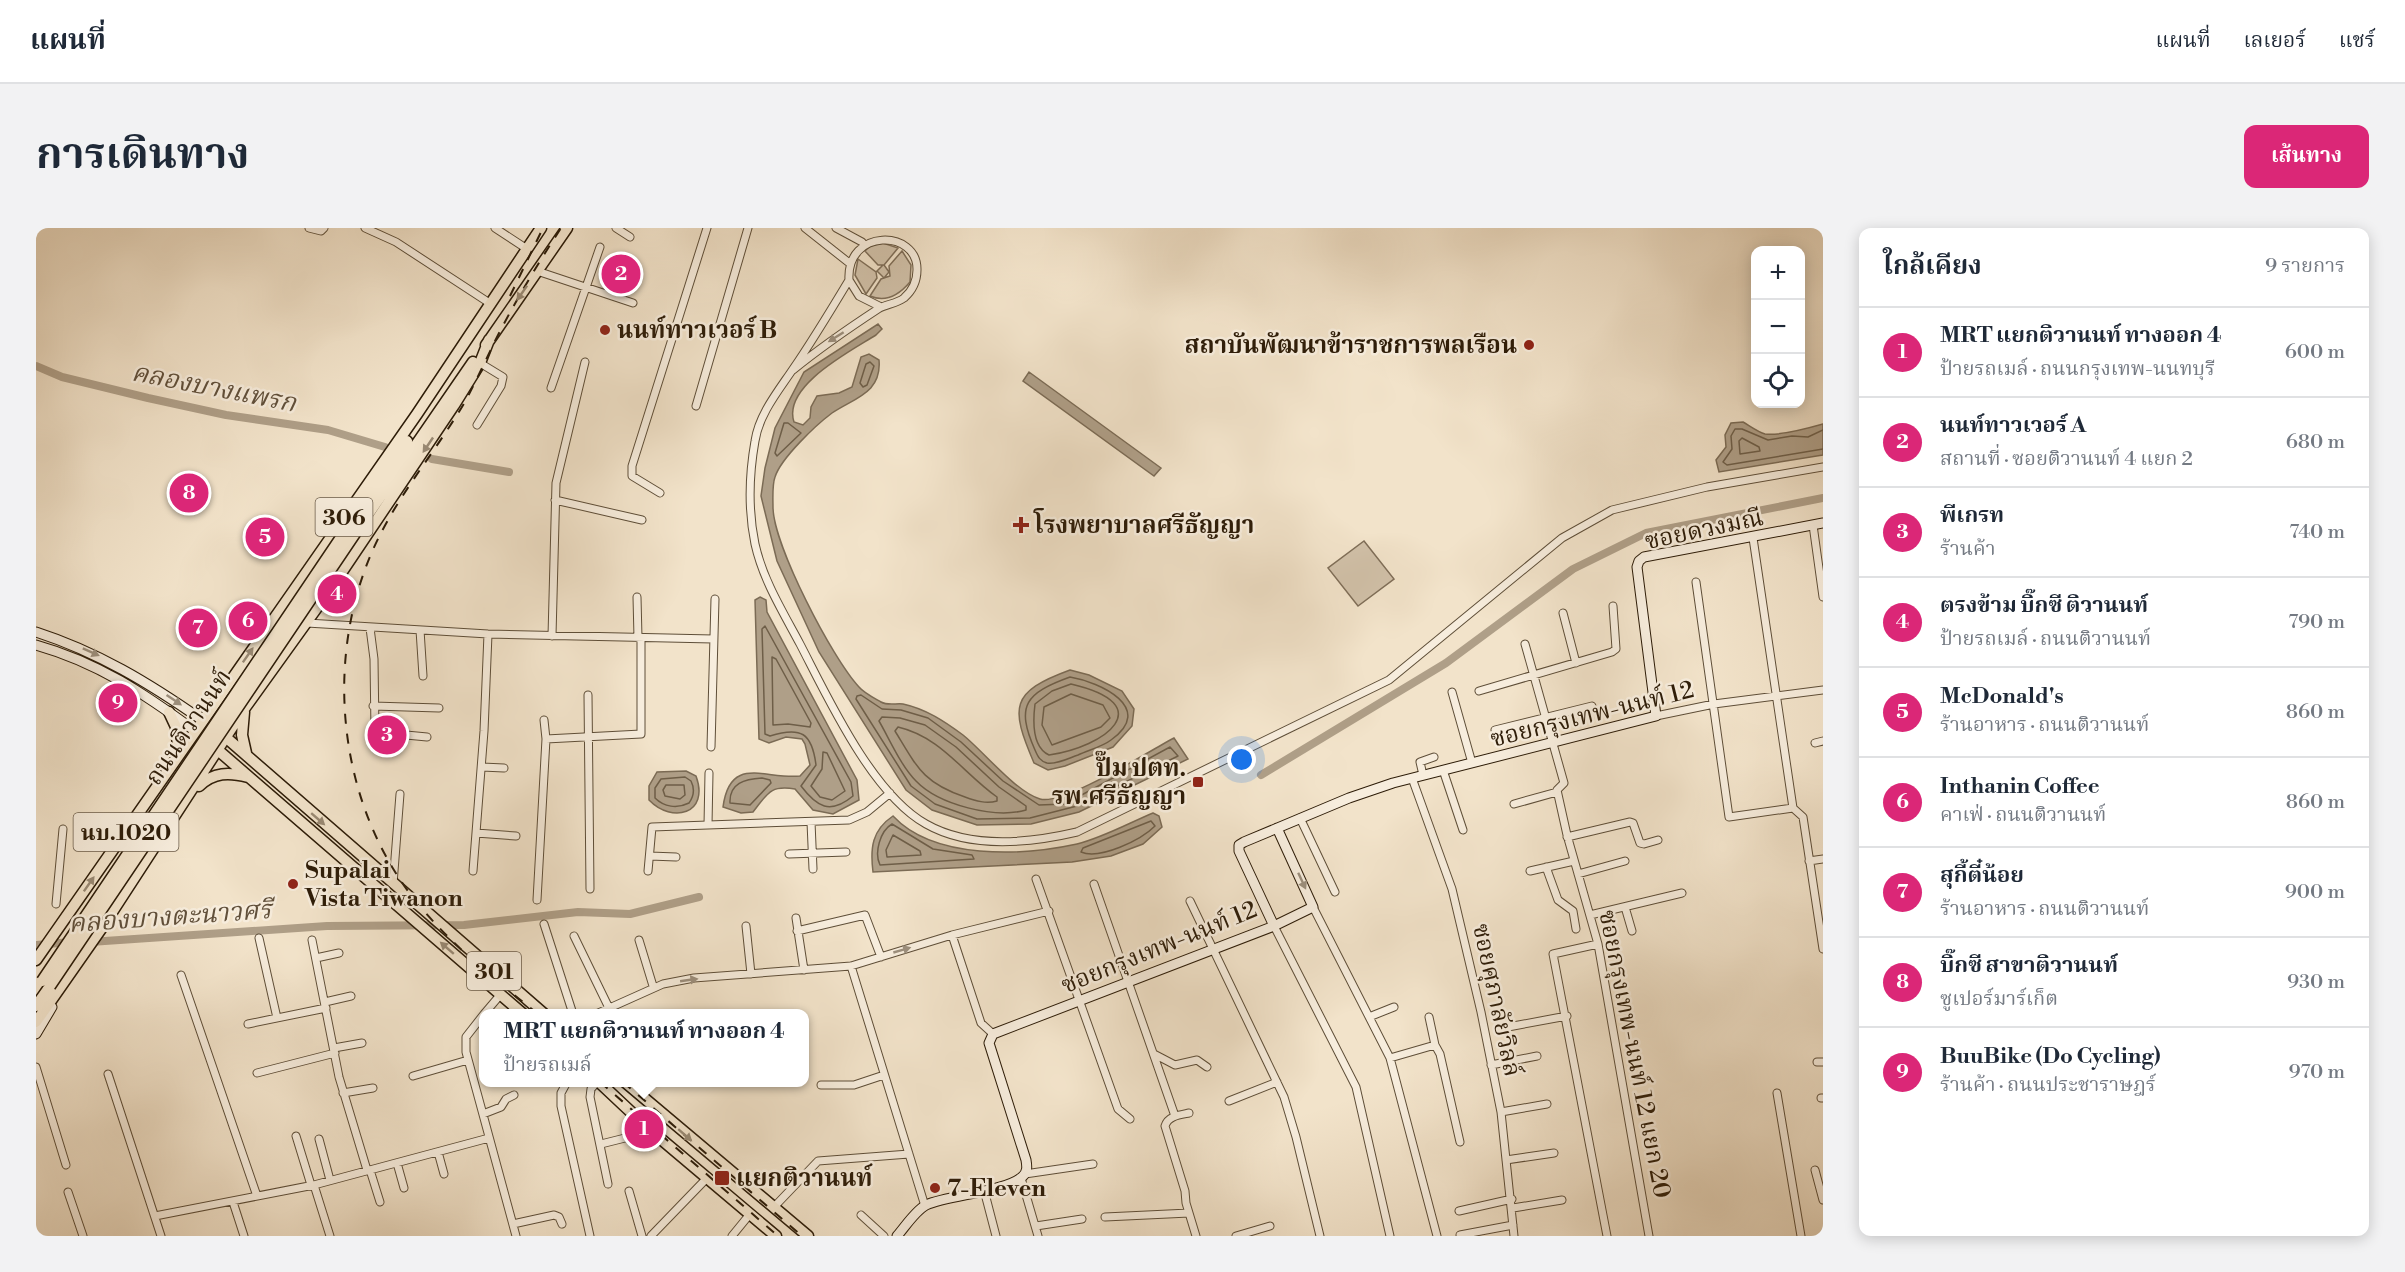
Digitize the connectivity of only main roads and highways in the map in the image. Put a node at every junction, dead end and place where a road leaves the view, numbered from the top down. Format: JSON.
{"nodes":[{"id":1,"x":541,"y":228,"type":"edge"},
{"id":2,"x":567,"y":228,"type":"edge"},
{"id":3,"x":484,"y":314,"type":"junction"},
{"id":4,"x":489,"y":340,"type":"junction"},
{"id":5,"x":352,"y":530,"type":"junction"},
{"id":6,"x":223,"y":691,"type":"junction"},
{"id":7,"x":244,"y":709,"type":"junction"},
{"id":8,"x":169,"y":712,"type":"road end"},
{"id":9,"x":202,"y":720,"type":"junction"},
{"id":10,"x":195,"y":731,"type":"junction"},
{"id":11,"x":226,"y":737,"type":"junction"},
{"id":12,"x":218,"y":750,"type":"junction"},
{"id":13,"x":246,"y":753,"type":"junction"},
{"id":14,"x":179,"y":754,"type":"junction"},
{"id":15,"x":172,"y":765,"type":"junction"},
{"id":16,"x":251,"y":778,"type":"junction"},
{"id":17,"x":196,"y":784,"type":"junction"},
{"id":18,"x":187,"y":799,"type":"junction"},
{"id":19,"x":395,"y":886,"type":"junction"},
{"id":20,"x":387,"y":896,"type":"junction"},
{"id":21,"x":38,"y":957,"type":"edge"},
{"id":22,"x":42,"y":985,"type":"edge"},
{"id":23,"x":36,"y":1006,"type":"edge"},
{"id":24,"x":518,"y":1009,"type":"edge"},
{"id":25,"x":538,"y":1009,"type":"edge"},
{"id":26,"x":36,"y":1022,"type":"edge"},
{"id":27,"x":603,"y":1087,"type":"edge"},
{"id":28,"x":630,"y":1087,"type":"edge"},
{"id":29,"x":776,"y":1236,"type":"edge"},
{"id":30,"x":808,"y":1236,"type":"edge"}],
"edges":[{"from":1,"to":3,"type":"main road","name":"ถนนติวานนท์","number":"306"},
{"from":2,"to":4,"type":"main road","name":"ถนนติวานนท์","number":"306","one_way":true},
{"from":3,"to":5,"type":"main road","name":"ถนนติวานนท์","number":"306"},
{"from":6,"to":3,"type":"main road","name":"ถนนติวานนท์","number":"306","one_way":true},
{"from":4,"to":5,"type":"main road","name":"ถนนติวานนท์","number":"306"},
{"from":4,"to":7,"type":"main road","name":"ถนนติวานนท์","number":"306","one_way":true},
{"from":5,"to":22,"type":"main road","name":"ถนนติวานนท์","bridge":true},
{"from":6,"to":7,"type":"main road"},
{"from":6,"to":9,"type":"main road","name":"ถนนติวานนท์","number":"306"},
{"from":7,"to":11,"type":"main road","name":"ถนนติวานนท์","number":"306"},
{"from":7,"to":13,"type":"main road"},
{"from":8,"to":14,"type":"main road"},
{"from":9,"to":10,"type":"main road","name":"ถนนติวานนท์","number":"306"},
{"from":9,"to":11,"type":"main road","number":"301"},
{"from":10,"to":12,"type":"main road","number":"301"},
{"from":10,"to":14,"type":"main road","number":"นบ.1020"},
{"from":11,"to":12,"type":"main road","name":"ถนนติวานนท์","number":"306"},
{"from":11,"to":13,"type":"main road","number":"301"},
{"from":12,"to":16,"type":"main road","number":"301"},
{"from":12,"to":17,"type":"main road","number":"นบ.1020"},
{"from":13,"to":19,"type":"main road","number":"301","one_way":true},
{"from":14,"to":15,"type":"main road","number":"นบ.1020"},
{"from":15,"to":17,"type":"main road"},
{"from":21,"to":15,"type":"main road","number":"นบ.1020","one_way":true},
{"from":16,"to":18,"type":"main road"},
{"from":16,"to":20,"type":"main road","number":"301"},
{"from":17,"to":18,"type":"main road","number":"นบ.1020"},
{"from":18,"to":26,"type":"main road","number":"นบ.1020"},
{"from":19,"to":20,"type":"main road"},
{"from":19,"to":25,"type":"main road","number":"301"},
{"from":24,"to":20,"type":"main road","number":"301","one_way":true},
{"from":22,"to":23,"type":"main road","name":"ถนนติวานนท์"},
{"from":27,"to":29,"type":"main road"},
{"from":28,"to":30,"type":"main road","one_way":true}]}
